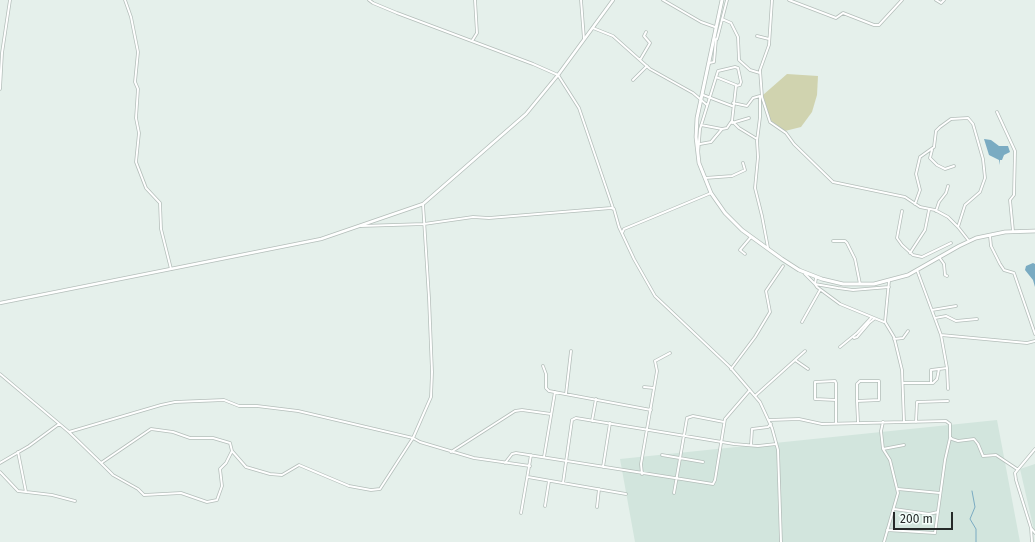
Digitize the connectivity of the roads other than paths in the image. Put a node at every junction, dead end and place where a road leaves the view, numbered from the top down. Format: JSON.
{"nodes":[{"id":1,"x":10,"y":0,"type":"edge"},
{"id":2,"x":125,"y":0,"type":"edge"},
{"id":3,"x":369,"y":0,"type":"edge"},
{"id":4,"x":475,"y":0,"type":"edge"},
{"id":5,"x":581,"y":0,"type":"edge"},
{"id":6,"x":613,"y":0,"type":"edge"},
{"id":7,"x":663,"y":0,"type":"edge"},
{"id":8,"x":722,"y":0,"type":"edge"},
{"id":9,"x":727,"y":0,"type":"edge"},
{"id":10,"x":772,"y":0,"type":"edge"},
{"id":11,"x":790,"y":0,"type":"edge"},
{"id":12,"x":902,"y":0,"type":"edge"},
{"id":13,"x":936,"y":0,"type":"edge"},
{"id":14,"x":944,"y":0,"type":"edge"},
{"id":15,"x":722,"y":19,"type":"junction"},
{"id":16,"x":715,"y":27,"type":"junction"},
{"id":17,"x":593,"y":28,"type":"junction"},
{"id":18,"x":646,"y":32,"type":"dead end"},
{"id":19,"x":757,"y":36,"type":"dead end"},
{"id":20,"x":713,"y":38,"type":"junction"},
{"id":21,"x":769,"y":38,"type":"junction"},
{"id":22,"x":584,"y":39,"type":"junction"},
{"id":23,"x":717,"y":39,"type":"junction"},
{"id":24,"x":472,"y":41,"type":"junction"},
{"id":25,"x":640,"y":60,"type":"junction"},
{"id":26,"x":708,"y":63,"type":"junction"},
{"id":27,"x":743,"y":64,"type":"junction"},
{"id":28,"x":647,"y":66,"type":"junction"},
{"id":29,"x":735,"y":67,"type":"junction"},
{"id":30,"x":760,"y":73,"type":"junction"},
{"id":31,"x":558,"y":75,"type":"junction"},
{"id":32,"x":716,"y":77,"type":"junction"},
{"id":33,"x":633,"y":80,"type":"dead end"},
{"id":34,"x":737,"y":86,"type":"junction"},
{"id":35,"x":0,"y":90,"type":"edge"},
{"id":36,"x":701,"y":95,"type":"junction"},
{"id":37,"x":710,"y":96,"type":"junction"},
{"id":38,"x":761,"y":96,"type":"junction"},
{"id":39,"x":700,"y":99,"type":"junction"},
{"id":40,"x":733,"y":104,"type":"junction"},
{"id":41,"x":707,"y":105,"type":"junction"},
{"id":42,"x":698,"y":110,"type":"junction"},
{"id":43,"x":705,"y":111,"type":"junction"},
{"id":44,"x":997,"y":112,"type":"dead end"},
{"id":45,"x":749,"y":118,"type":"dead end"},
{"id":46,"x":732,"y":122,"type":"junction"},
{"id":47,"x":701,"y":125,"type":"junction"},
{"id":48,"x":722,"y":129,"type":"junction"},
{"id":49,"x":757,"y":139,"type":"junction"},
{"id":50,"x":700,"y":144,"type":"junction"},
{"id":51,"x":932,"y":149,"type":"junction"},
{"id":52,"x":698,"y":156,"type":"junction"},
{"id":53,"x":743,"y":163,"type":"dead end"},
{"id":54,"x":954,"y":166,"type":"dead end"},
{"id":55,"x":704,"y":178,"type":"junction"},
{"id":56,"x":948,"y":186,"type":"dead end"},
{"id":57,"x":711,"y":193,"type":"junction"},
{"id":58,"x":423,"y":204,"type":"junction"},
{"id":59,"x":915,"y":204,"type":"junction"},
{"id":60,"x":614,"y":209,"type":"junction"},
{"id":61,"x":929,"y":210,"type":"junction"},
{"id":62,"x":902,"y":211,"type":"dead end"},
{"id":63,"x":936,"y":211,"type":"junction"},
{"id":64,"x":424,"y":224,"type":"junction"},
{"id":65,"x":360,"y":226,"type":"junction"},
{"id":66,"x":958,"y":226,"type":"junction"},
{"id":67,"x":619,"y":227,"type":"junction"},
{"id":68,"x":624,"y":229,"type":"junction"},
{"id":69,"x":1013,"y":231,"type":"junction"},
{"id":70,"x":1035,"y":231,"type":"edge"},
{"id":71,"x":622,"y":234,"type":"junction"},
{"id":72,"x":990,"y":234,"type":"junction"},
{"id":73,"x":751,"y":236,"type":"junction"},
{"id":74,"x":833,"y":241,"type":"dead end"},
{"id":75,"x":969,"y":241,"type":"junction"},
{"id":76,"x":951,"y":243,"type":"dead end"},
{"id":77,"x":768,"y":249,"type":"junction"},
{"id":78,"x":910,"y":253,"type":"junction"},
{"id":79,"x":745,"y":254,"type":"dead end"},
{"id":80,"x":939,"y":257,"type":"junction"},
{"id":81,"x":783,"y":266,"type":"dead end"},
{"id":82,"x":171,"y":269,"type":"junction"},
{"id":83,"x":917,"y":270,"type":"junction"},
{"id":84,"x":806,"y":274,"type":"junction"},
{"id":85,"x":947,"y":276,"type":"dead end"},
{"id":86,"x":816,"y":278,"type":"junction"},
{"id":87,"x":889,"y":281,"type":"junction"},
{"id":88,"x":815,"y":284,"type":"junction"},
{"id":89,"x":860,"y":285,"type":"junction"},
{"id":90,"x":889,"y":286,"type":"junction"},
{"id":91,"x":820,"y":290,"type":"junction"},
{"id":92,"x":0,"y":303,"type":"edge"},
{"id":93,"x":956,"y":306,"type":"dead end"},
{"id":94,"x":932,"y":310,"type":"junction"},
{"id":95,"x":871,"y":318,"type":"junction"},
{"id":96,"x":934,"y":318,"type":"junction"},
{"id":97,"x":874,"y":319,"type":"junction"},
{"id":98,"x":977,"y":319,"type":"dead end"},
{"id":99,"x":802,"y":322,"type":"dead end"},
{"id":100,"x":885,"y":322,"type":"junction"},
{"id":101,"x":908,"y":331,"type":"dead end"},
{"id":102,"x":1035,"y":334,"type":"edge"},
{"id":103,"x":941,"y":335,"type":"junction"},
{"id":104,"x":852,"y":338,"type":"junction"},
{"id":105,"x":894,"y":339,"type":"junction"},
{"id":106,"x":1035,"y":341,"type":"edge"},
{"id":107,"x":840,"y":347,"type":"dead end"},
{"id":108,"x":571,"y":351,"type":"dead end"},
{"id":109,"x":805,"y":351,"type":"dead end"},
{"id":110,"x":670,"y":353,"type":"dead end"},
{"id":111,"x":795,"y":360,"type":"junction"},
{"id":112,"x":542,"y":366,"type":"dead end"},
{"id":113,"x":947,"y":368,"type":"junction"},
{"id":114,"x":731,"y":369,"type":"junction"},
{"id":115,"x":808,"y":369,"type":"dead end"},
{"id":116,"x":939,"y":369,"type":"junction"},
{"id":117,"x":0,"y":374,"type":"edge"},
{"id":118,"x":904,"y":383,"type":"junction"},
{"id":119,"x":931,"y":383,"type":"junction"},
{"id":120,"x":644,"y":387,"type":"dead end"},
{"id":121,"x":654,"y":388,"type":"junction"},
{"id":122,"x":948,"y":389,"type":"dead end"},
{"id":123,"x":750,"y":390,"type":"junction"},
{"id":124,"x":555,"y":392,"type":"junction"},
{"id":125,"x":566,"y":394,"type":"junction"},
{"id":126,"x":755,"y":396,"type":"junction"},
{"id":127,"x":596,"y":399,"type":"junction"},
{"id":128,"x":836,"y":400,"type":"junction"},
{"id":129,"x":948,"y":400,"type":"dead end"},
{"id":130,"x":857,"y":401,"type":"junction"},
{"id":131,"x":651,"y":410,"type":"junction"},
{"id":132,"x":551,"y":414,"type":"junction"},
{"id":133,"x":769,"y":420,"type":"junction"},
{"id":134,"x":592,"y":421,"type":"junction"},
{"id":135,"x":724,"y":422,"type":"junction"},
{"id":136,"x":858,"y":422,"type":"junction"},
{"id":137,"x":883,"y":422,"type":"junction"},
{"id":138,"x":904,"y":422,"type":"junction"},
{"id":139,"x":916,"y":422,"type":"junction"},
{"id":140,"x":610,"y":423,"type":"junction"},
{"id":141,"x":836,"y":423,"type":"junction"},
{"id":142,"x":59,"y":424,"type":"junction"},
{"id":143,"x":770,"y":424,"type":"junction"},
{"id":144,"x":648,"y":430,"type":"junction"},
{"id":145,"x":69,"y":432,"type":"junction"},
{"id":146,"x":684,"y":436,"type":"junction"},
{"id":147,"x":950,"y":437,"type":"junction"},
{"id":148,"x":413,"y":438,"type":"junction"},
{"id":149,"x":721,"y":442,"type":"junction"},
{"id":150,"x":776,"y":444,"type":"junction"},
{"id":151,"x":904,"y":445,"type":"dead end"},
{"id":152,"x":751,"y":446,"type":"junction"},
{"id":153,"x":883,"y":450,"type":"junction"},
{"id":154,"x":1035,"y":450,"type":"edge"},
{"id":155,"x":232,"y":451,"type":"junction"},
{"id":156,"x":18,"y":452,"type":"junction"},
{"id":157,"x":451,"y":452,"type":"junction"},
{"id":158,"x":531,"y":455,"type":"junction"},
{"id":159,"x":662,"y":455,"type":"dead end"},
{"id":160,"x":544,"y":457,"type":"junction"},
{"id":161,"x":680,"y":458,"type":"junction"},
{"id":162,"x":565,"y":460,"type":"junction"},
{"id":163,"x":703,"y":462,"type":"dead end"},
{"id":164,"x":0,"y":463,"type":"edge"},
{"id":165,"x":101,"y":463,"type":"junction"},
{"id":166,"x":505,"y":463,"type":"junction"},
{"id":167,"x":530,"y":466,"type":"junction"},
{"id":168,"x":604,"y":467,"type":"junction"},
{"id":169,"x":1017,"y":469,"type":"junction"},
{"id":170,"x":0,"y":472,"type":"edge"},
{"id":171,"x":642,"y":474,"type":"junction"},
{"id":172,"x":528,"y":477,"type":"junction"},
{"id":173,"x":677,"y":480,"type":"junction"},
{"id":174,"x":549,"y":481,"type":"junction"},
{"id":175,"x":563,"y":483,"type":"junction"},
{"id":176,"x":898,"y":488,"type":"junction"},
{"id":177,"x":599,"y":489,"type":"junction"},
{"id":178,"x":26,"y":492,"type":"junction"},
{"id":179,"x":674,"y":493,"type":"dead end"},
{"id":180,"x":940,"y":493,"type":"junction"},
{"id":181,"x":626,"y":494,"type":"dead end"},
{"id":182,"x":75,"y":501,"type":"dead end"},
{"id":183,"x":545,"y":506,"type":"dead end"},
{"id":184,"x":597,"y":507,"type":"dead end"},
{"id":185,"x":894,"y":509,"type":"junction"},
{"id":186,"x":938,"y":512,"type":"junction"},
{"id":187,"x":521,"y":513,"type":"dead end"},
{"id":188,"x":1031,"y":528,"type":"junction"},
{"id":189,"x":887,"y":530,"type":"junction"},
{"id":190,"x":1035,"y":533,"type":"edge"},
{"id":191,"x":781,"y":542,"type":"edge"},
{"id":192,"x":884,"y":542,"type":"edge"},
{"id":193,"x":1032,"y":542,"type":"edge"}],
"edges":[{"from":1,"to":35,"type":"street"},
{"from":2,"to":82,"type":"street"},
{"from":3,"to":24,"type":"street"},
{"from":4,"to":24,"type":"street"},
{"from":5,"to":22,"type":"street"},
{"from":6,"to":17,"type":"street"},
{"from":7,"to":16,"type":"street"},
{"from":8,"to":16,"type":"main road"},
{"from":9,"to":15,"type":"street"},
{"from":10,"to":21,"type":"street"},
{"from":11,"to":12,"type":"street"},
{"from":13,"to":14,"type":"street"},
{"from":15,"to":23,"type":"street"},
{"from":15,"to":27,"type":"street"},
{"from":16,"to":20,"type":"main road"},
{"from":17,"to":22,"type":"street"},
{"from":17,"to":25,"type":"street"},
{"from":18,"to":25,"type":"street"},
{"from":19,"to":21,"type":"street"},
{"from":20,"to":23,"type":"street"},
{"from":20,"to":26,"type":"main road"},
{"from":21,"to":30,"type":"street"},
{"from":22,"to":31,"type":"street"},
{"from":23,"to":26,"type":"street"},
{"from":24,"to":31,"type":"street"},
{"from":25,"to":28,"type":"street"},
{"from":26,"to":36,"type":"main road"},
{"from":27,"to":29,"type":"street"},
{"from":27,"to":30,"type":"street"},
{"from":28,"to":33,"type":"street"},
{"from":28,"to":39,"type":"street"},
{"from":29,"to":32,"type":"street"},
{"from":29,"to":34,"type":"street"},
{"from":30,"to":38,"type":"street"},
{"from":31,"to":58,"type":"street"},
{"from":31,"to":60,"type":"street"},
{"from":32,"to":34,"type":"street"},
{"from":32,"to":37,"type":"street"},
{"from":34,"to":40,"type":"street"},
{"from":36,"to":37,"type":"street"},
{"from":36,"to":39,"type":"main road"},
{"from":37,"to":40,"type":"street"},
{"from":37,"to":41,"type":"street"},
{"from":38,"to":40,"type":"street"},
{"from":38,"to":49,"type":"street"},
{"from":38,"to":59,"type":"street"},
{"from":39,"to":41,"type":"street"},
{"from":39,"to":42,"type":"main road"},
{"from":40,"to":46,"type":"street"},
{"from":41,"to":43,"type":"street"},
{"from":42,"to":43,"type":"street"},
{"from":42,"to":52,"type":"main road"},
{"from":43,"to":47,"type":"street"},
{"from":44,"to":69,"type":"street"},
{"from":45,"to":46,"type":"street"},
{"from":46,"to":48,"type":"street"},
{"from":46,"to":49,"type":"street"},
{"from":47,"to":48,"type":"street"},
{"from":47,"to":50,"type":"street"},
{"from":48,"to":50,"type":"street"},
{"from":49,"to":77,"type":"street"},
{"from":50,"to":52,"type":"street"},
{"from":51,"to":54,"type":"street"},
{"from":51,"to":59,"type":"street"},
{"from":51,"to":66,"type":"street"},
{"from":52,"to":55,"type":"main road"},
{"from":53,"to":55,"type":"street"},
{"from":55,"to":57,"type":"main road"},
{"from":56,"to":63,"type":"street"},
{"from":57,"to":68,"type":"street"},
{"from":57,"to":73,"type":"main road"},
{"from":58,"to":64,"type":"street"},
{"from":58,"to":65,"type":"street"},
{"from":59,"to":61,"type":"street"},
{"from":60,"to":64,"type":"street"},
{"from":60,"to":67,"type":"street"},
{"from":61,"to":63,"type":"street"},
{"from":61,"to":78,"type":"street"},
{"from":62,"to":78,"type":"street"},
{"from":63,"to":66,"type":"street"},
{"from":64,"to":65,"type":"street"},
{"from":64,"to":148,"type":"street"},
{"from":65,"to":82,"type":"street"},
{"from":66,"to":75,"type":"street"},
{"from":67,"to":68,"type":"street"},
{"from":67,"to":71,"type":"street"},
{"from":68,"to":71,"type":"street"},
{"from":69,"to":70,"type":"main road"},
{"from":69,"to":72,"type":"main road"},
{"from":71,"to":114,"type":"street"},
{"from":72,"to":75,"type":"main road"},
{"from":72,"to":102,"type":"street"},
{"from":73,"to":77,"type":"main road"},
{"from":73,"to":79,"type":"street"},
{"from":74,"to":89,"type":"street"},
{"from":75,"to":80,"type":"main road"},
{"from":76,"to":78,"type":"street"},
{"from":77,"to":84,"type":"main road"},
{"from":80,"to":83,"type":"main road"},
{"from":80,"to":85,"type":"street"},
{"from":81,"to":114,"type":"street"},
{"from":82,"to":92,"type":"street"},
{"from":83,"to":87,"type":"main road"},
{"from":83,"to":94,"type":"street"},
{"from":84,"to":86,"type":"main road"},
{"from":84,"to":88,"type":"street"},
{"from":86,"to":88,"type":"street"},
{"from":86,"to":89,"type":"main road"},
{"from":87,"to":89,"type":"main road"},
{"from":87,"to":90,"type":"street"},
{"from":88,"to":90,"type":"street"},
{"from":88,"to":91,"type":"street"},
{"from":90,"to":100,"type":"street"},
{"from":91,"to":95,"type":"street"},
{"from":91,"to":99,"type":"street"},
{"from":93,"to":94,"type":"street"},
{"from":94,"to":96,"type":"street"},
{"from":95,"to":97,"type":"street"},
{"from":95,"to":104,"type":"street"},
{"from":96,"to":98,"type":"street"},
{"from":96,"to":103,"type":"street"},
{"from":97,"to":100,"type":"street"},
{"from":97,"to":104,"type":"street"},
{"from":100,"to":105,"type":"street"},
{"from":101,"to":105,"type":"street"},
{"from":103,"to":106,"type":"street"},
{"from":103,"to":113,"type":"street"},
{"from":104,"to":107,"type":"street"},
{"from":105,"to":118,"type":"street"},
{"from":108,"to":125,"type":"street"},
{"from":109,"to":111,"type":"street"},
{"from":110,"to":121,"type":"street"},
{"from":111,"to":115,"type":"street"},
{"from":111,"to":126,"type":"street"},
{"from":112,"to":124,"type":"street"},
{"from":113,"to":116,"type":"street"},
{"from":113,"to":122,"type":"street"},
{"from":114,"to":123,"type":"street"},
{"from":116,"to":119,"type":"street"},
{"from":116,"to":119,"type":"street"},
{"from":117,"to":142,"type":"street"},
{"from":118,"to":119,"type":"street"},
{"from":118,"to":138,"type":"street"},
{"from":120,"to":121,"type":"street"},
{"from":121,"to":131,"type":"street"},
{"from":123,"to":126,"type":"street"},
{"from":123,"to":135,"type":"street"},
{"from":124,"to":125,"type":"street"},
{"from":124,"to":132,"type":"street"},
{"from":125,"to":127,"type":"street"},
{"from":126,"to":133,"type":"street"},
{"from":127,"to":131,"type":"street"},
{"from":127,"to":134,"type":"street"},
{"from":128,"to":128,"type":"street"},
{"from":128,"to":141,"type":"street"},
{"from":129,"to":139,"type":"street"},
{"from":130,"to":130,"type":"street"},
{"from":130,"to":136,"type":"street"},
{"from":131,"to":144,"type":"street"},
{"from":132,"to":157,"type":"street"},
{"from":132,"to":160,"type":"street"},
{"from":133,"to":141,"type":"street"},
{"from":133,"to":143,"type":"street"},
{"from":134,"to":140,"type":"street"},
{"from":134,"to":162,"type":"street"},
{"from":135,"to":146,"type":"street"},
{"from":135,"to":149,"type":"street"},
{"from":136,"to":137,"type":"street"},
{"from":136,"to":141,"type":"street"},
{"from":137,"to":138,"type":"street"},
{"from":137,"to":153,"type":"street"},
{"from":138,"to":139,"type":"street"},
{"from":139,"to":147,"type":"street"},
{"from":140,"to":144,"type":"street"},
{"from":140,"to":168,"type":"street"},
{"from":142,"to":145,"type":"street"},
{"from":142,"to":156,"type":"street"},
{"from":143,"to":150,"type":"street"},
{"from":143,"to":152,"type":"street"},
{"from":144,"to":146,"type":"street"},
{"from":144,"to":171,"type":"street"},
{"from":145,"to":148,"type":"street"},
{"from":145,"to":165,"type":"street"},
{"from":146,"to":149,"type":"street"},
{"from":146,"to":161,"type":"street"},
{"from":147,"to":169,"type":"street"},
{"from":147,"to":180,"type":"street"},
{"from":148,"to":155,"type":"street"},
{"from":148,"to":157,"type":"street"},
{"from":149,"to":152,"type":"street"},
{"from":149,"to":173,"type":"street"},
{"from":150,"to":152,"type":"street"},
{"from":150,"to":191,"type":"street"},
{"from":151,"to":153,"type":"street"},
{"from":153,"to":176,"type":"street"},
{"from":154,"to":169,"type":"street"},
{"from":155,"to":165,"type":"street"},
{"from":155,"to":165,"type":"street"},
{"from":156,"to":164,"type":"street"},
{"from":156,"to":178,"type":"street"},
{"from":157,"to":166,"type":"street"},
{"from":158,"to":160,"type":"street"},
{"from":158,"to":166,"type":"street"},
{"from":158,"to":167,"type":"street"},
{"from":159,"to":161,"type":"street"},
{"from":160,"to":162,"type":"street"},
{"from":161,"to":163,"type":"street"},
{"from":161,"to":173,"type":"street"},
{"from":162,"to":168,"type":"street"},
{"from":162,"to":175,"type":"street"},
{"from":166,"to":167,"type":"street"},
{"from":167,"to":172,"type":"street"},
{"from":168,"to":171,"type":"street"},
{"from":169,"to":188,"type":"street"},
{"from":170,"to":178,"type":"street"},
{"from":171,"to":173,"type":"street"},
{"from":172,"to":174,"type":"street"},
{"from":172,"to":187,"type":"street"},
{"from":173,"to":179,"type":"street"},
{"from":174,"to":175,"type":"street"},
{"from":174,"to":183,"type":"street"},
{"from":175,"to":177,"type":"street"},
{"from":176,"to":180,"type":"street"},
{"from":176,"to":185,"type":"street"},
{"from":177,"to":181,"type":"street"},
{"from":177,"to":184,"type":"street"},
{"from":178,"to":182,"type":"street"},
{"from":180,"to":186,"type":"street"},
{"from":185,"to":186,"type":"street"},
{"from":185,"to":189,"type":"street"},
{"from":186,"to":189,"type":"street"},
{"from":188,"to":190,"type":"street"},
{"from":188,"to":193,"type":"street"},
{"from":189,"to":192,"type":"street"}]}
